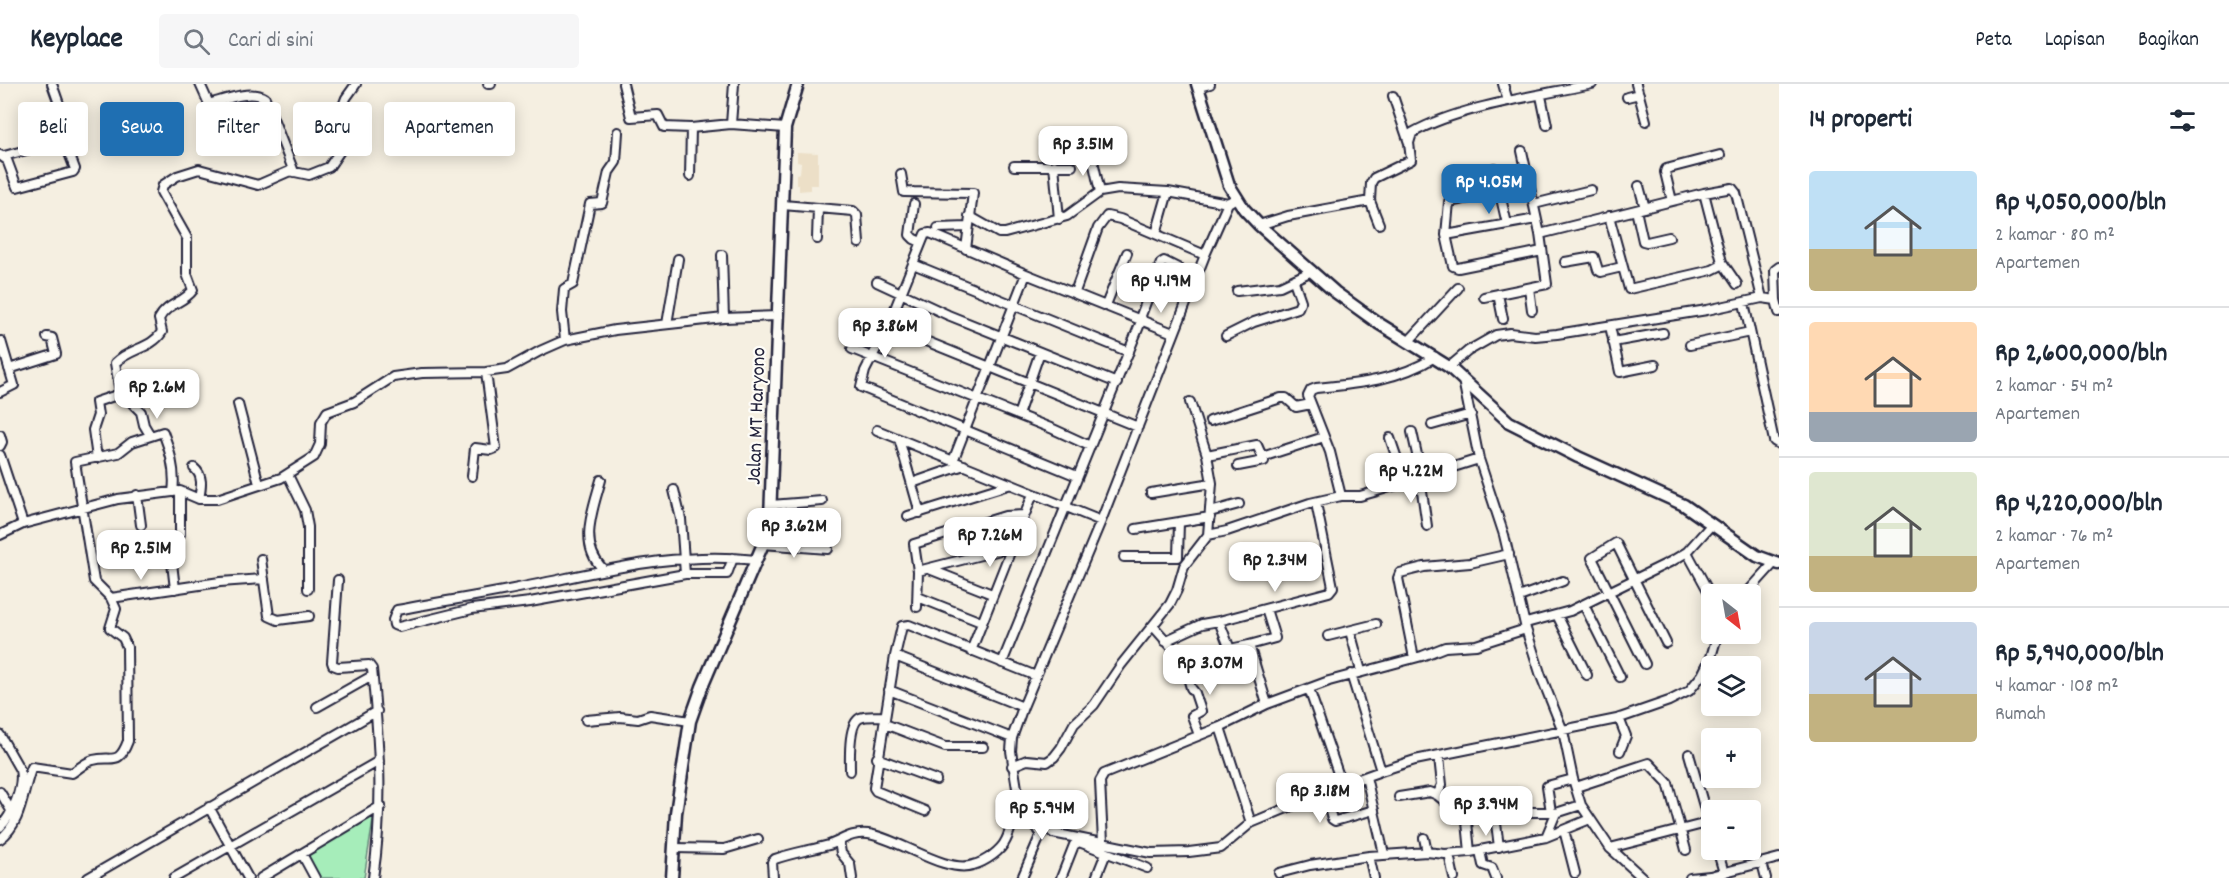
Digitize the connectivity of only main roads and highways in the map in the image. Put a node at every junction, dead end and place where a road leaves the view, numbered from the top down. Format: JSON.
{"nodes":[{"id":1,"x":798,"y":84,"type":"edge"},
{"id":2,"x":1198,"y":86,"type":"edge"},
{"id":3,"x":1777,"y":564,"type":"edge"},
{"id":4,"x":672,"y":878,"type":"edge"}],
"edges":[{"from":1,"to":4,"type":"main road","name":"Jalan MT Haryono"},
{"from":2,"to":3,"type":"main road"}]}
